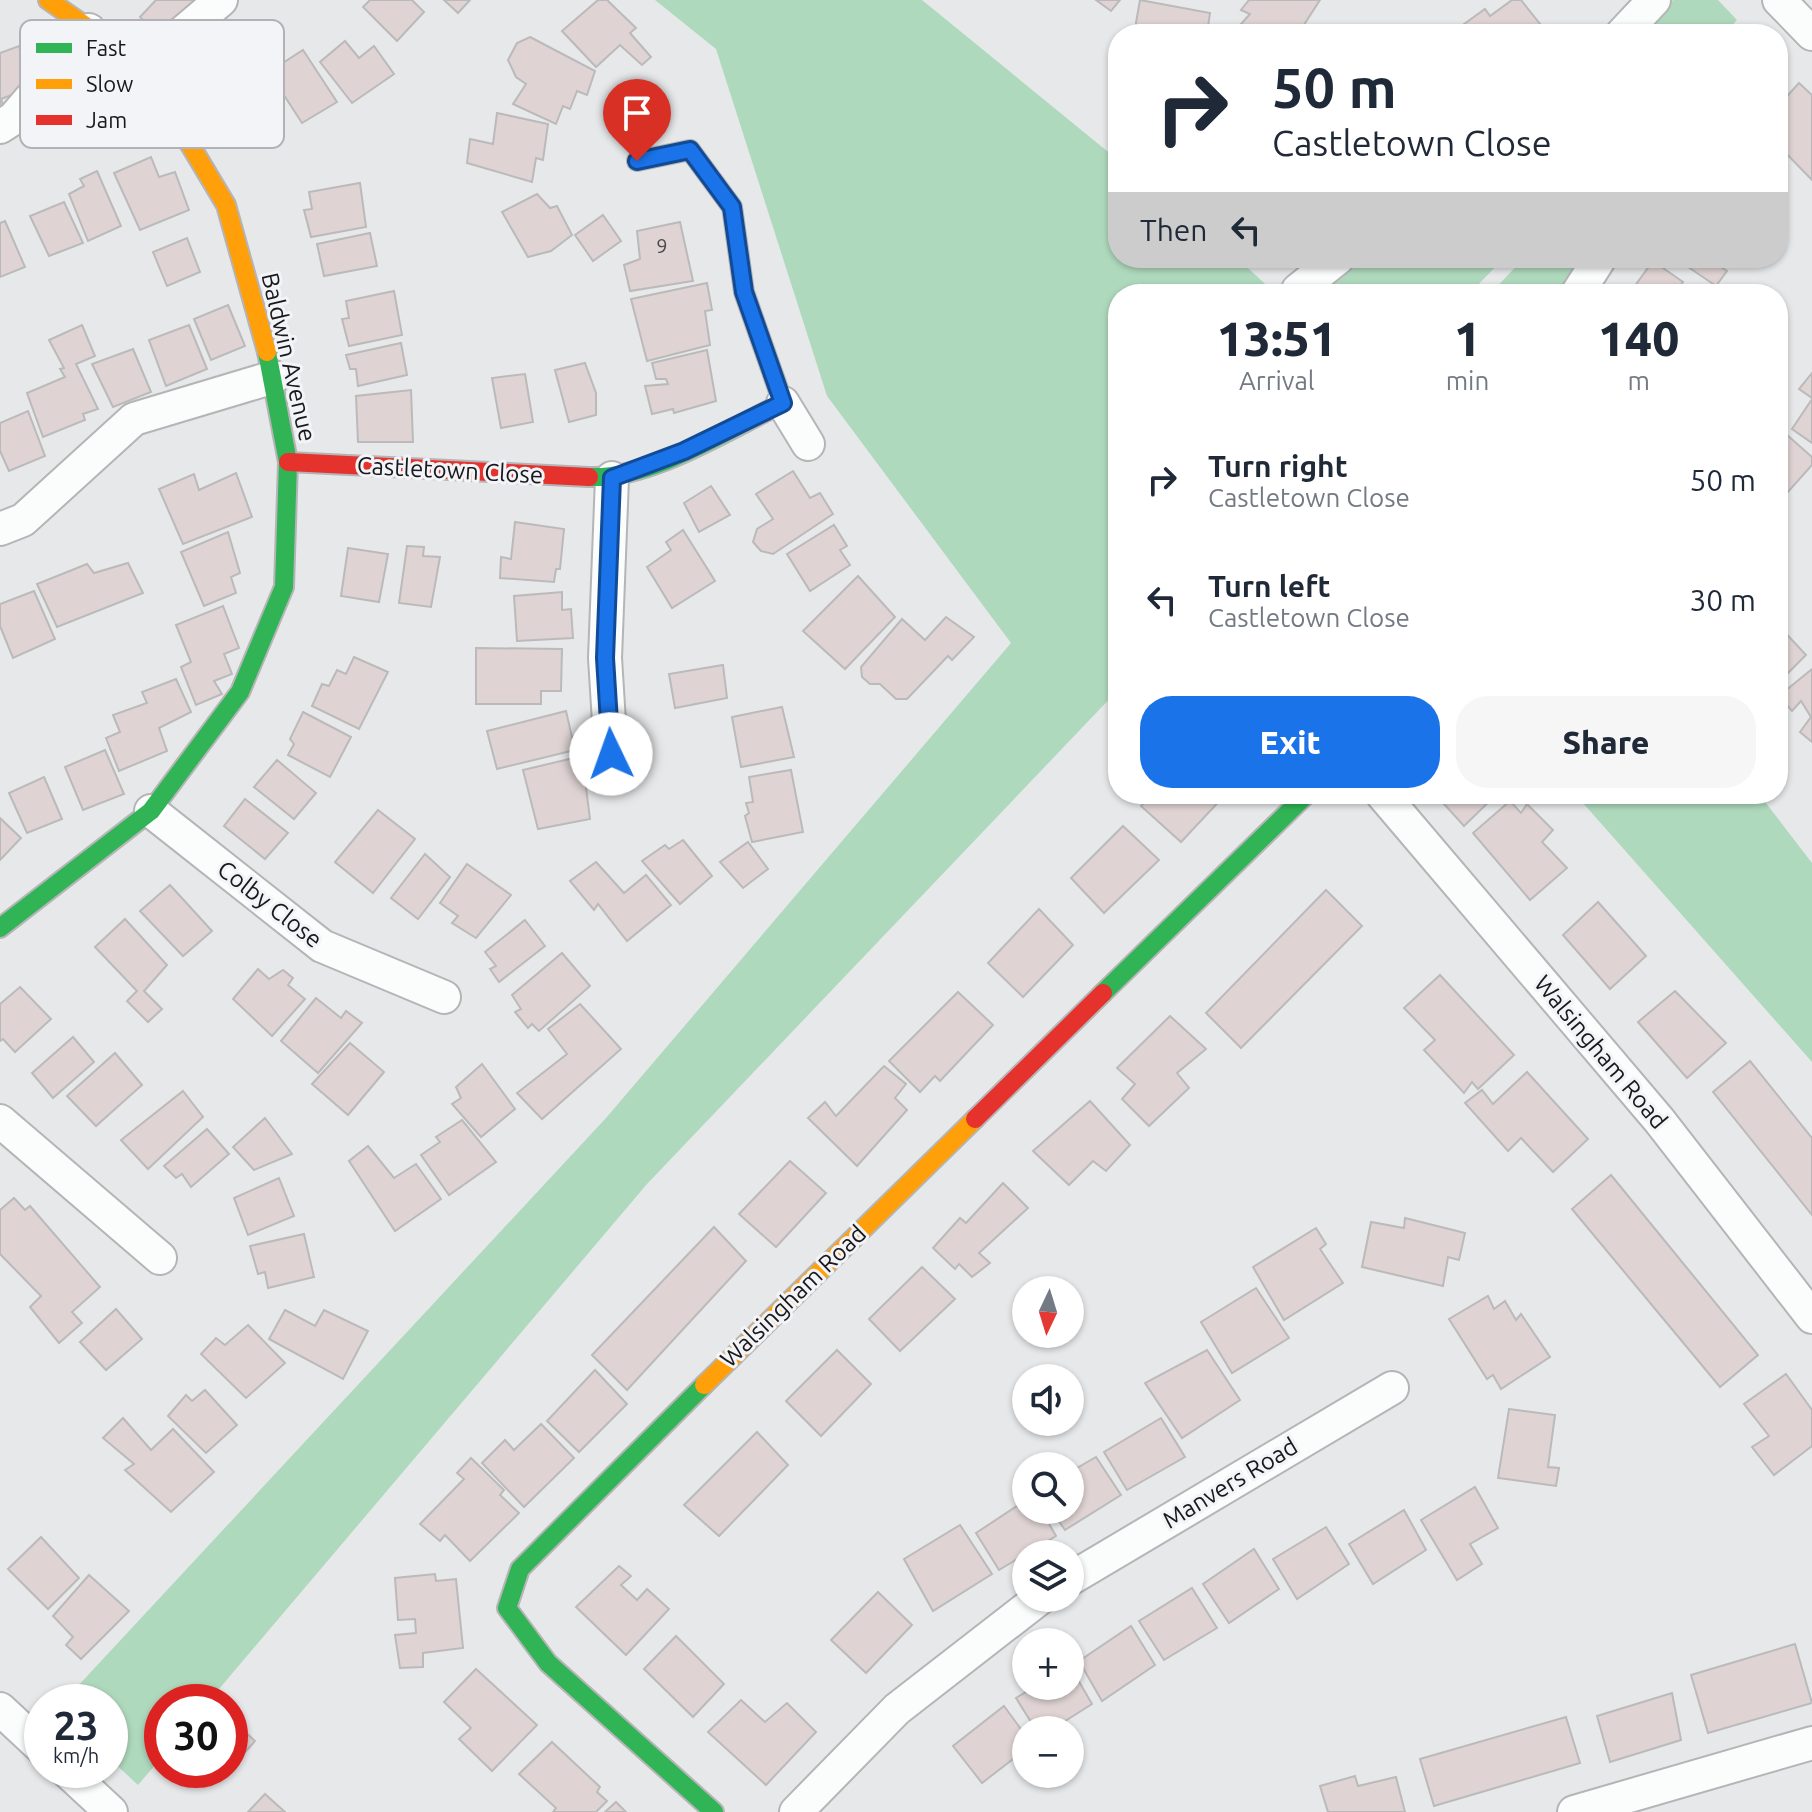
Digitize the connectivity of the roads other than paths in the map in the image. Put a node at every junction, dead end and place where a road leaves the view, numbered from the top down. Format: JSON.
{"nodes":[{"id":1,"x":48,"y":0,"type":"edge"},
{"id":2,"x":221,"y":0,"type":"edge"},
{"id":3,"x":1654,"y":0,"type":"edge"},
{"id":4,"x":75,"y":20,"type":"edge"},
{"id":5,"x":197,"y":20,"type":"edge"},
{"id":6,"x":1631,"y":24,"type":"edge"},
{"id":7,"x":20,"y":111,"type":"edge"},
{"id":8,"x":0,"y":127,"type":"edge"},
{"id":9,"x":192,"y":148,"type":"edge"},
{"id":10,"x":637,"y":161,"type":"dead end"},
{"id":11,"x":1326,"y":268,"type":"edge"},
{"id":12,"x":1306,"y":284,"type":"edge"},
{"id":13,"x":274,"y":377,"type":"junction"},
{"id":14,"x":783,"y":403,"type":"junction"},
{"id":15,"x":808,"y":444,"type":"dead end"},
{"id":16,"x":288,"y":462,"type":"junction"},
{"id":17,"x":612,"y":478,"type":"junction"},
{"id":18,"x":0,"y":529,"type":"edge"},
{"id":19,"x":611,"y":754,"type":"dead end"},
{"id":20,"x":1297,"y":804,"type":"edge"},
{"id":21,"x":1390,"y":804,"type":"edge"},
{"id":22,"x":151,"y":811,"type":"junction"},
{"id":23,"x":0,"y":928,"type":"edge"},
{"id":24,"x":444,"y":997,"type":"dead end"},
{"id":25,"x":0,"y":1121,"type":"edge"},
{"id":26,"x":160,"y":1258,"type":"dead end"},
{"id":27,"x":1812,"y":1317,"type":"edge"},
{"id":28,"x":1392,"y":1388,"type":"dead end"},
{"id":29,"x":1084,"y":1571,"type":"edge"},
{"id":30,"x":1022,"y":1612,"type":"edge"},
{"id":31,"x":0,"y":1709,"type":"edge"},
{"id":32,"x":24,"y":1731,"type":"edge"},
{"id":33,"x":1812,"y":1743,"type":"edge"},
{"id":34,"x":85,"y":1788,"type":"edge"},
{"id":35,"x":111,"y":1812,"type":"edge"},
{"id":36,"x":714,"y":1812,"type":"edge"},
{"id":37,"x":796,"y":1812,"type":"edge"},
{"id":38,"x":1574,"y":1812,"type":"edge"}],
"edges":[{"from":1,"to":4,"type":"street","name":"Baldwin Avenue"},
{"from":2,"to":5,"type":"street"},
{"from":3,"to":6,"type":"street"},
{"from":7,"to":8,"type":"street"},
{"from":9,"to":13,"type":"street","name":"Baldwin Avenue"},
{"from":10,"to":14,"type":"street"},
{"from":11,"to":12,"type":"street"},
{"from":13,"to":16,"type":"street","name":"Baldwin Avenue"},
{"from":13,"to":18,"type":"street"},
{"from":14,"to":15,"type":"street"},
{"from":14,"to":17,"type":"street","name":"Castletown Close"},
{"from":16,"to":17,"type":"street","name":"Castletown Close"},
{"from":16,"to":22,"type":"street","name":"Baldwin Avenue"},
{"from":17,"to":19,"type":"street"},
{"from":20,"to":36,"type":"street","name":"Walsingham Road"},
{"from":21,"to":27,"type":"street","name":"Walsingham Road"},
{"from":22,"to":23,"type":"street","name":"Baldwin Avenue"},
{"from":22,"to":24,"type":"street","name":"Colby Close"},
{"from":25,"to":26,"type":"street"},
{"from":28,"to":29,"type":"street","name":"Manvers Road"},
{"from":30,"to":37,"type":"street"},
{"from":31,"to":32,"type":"street"},
{"from":33,"to":38,"type":"street"},
{"from":34,"to":35,"type":"street"}]}
